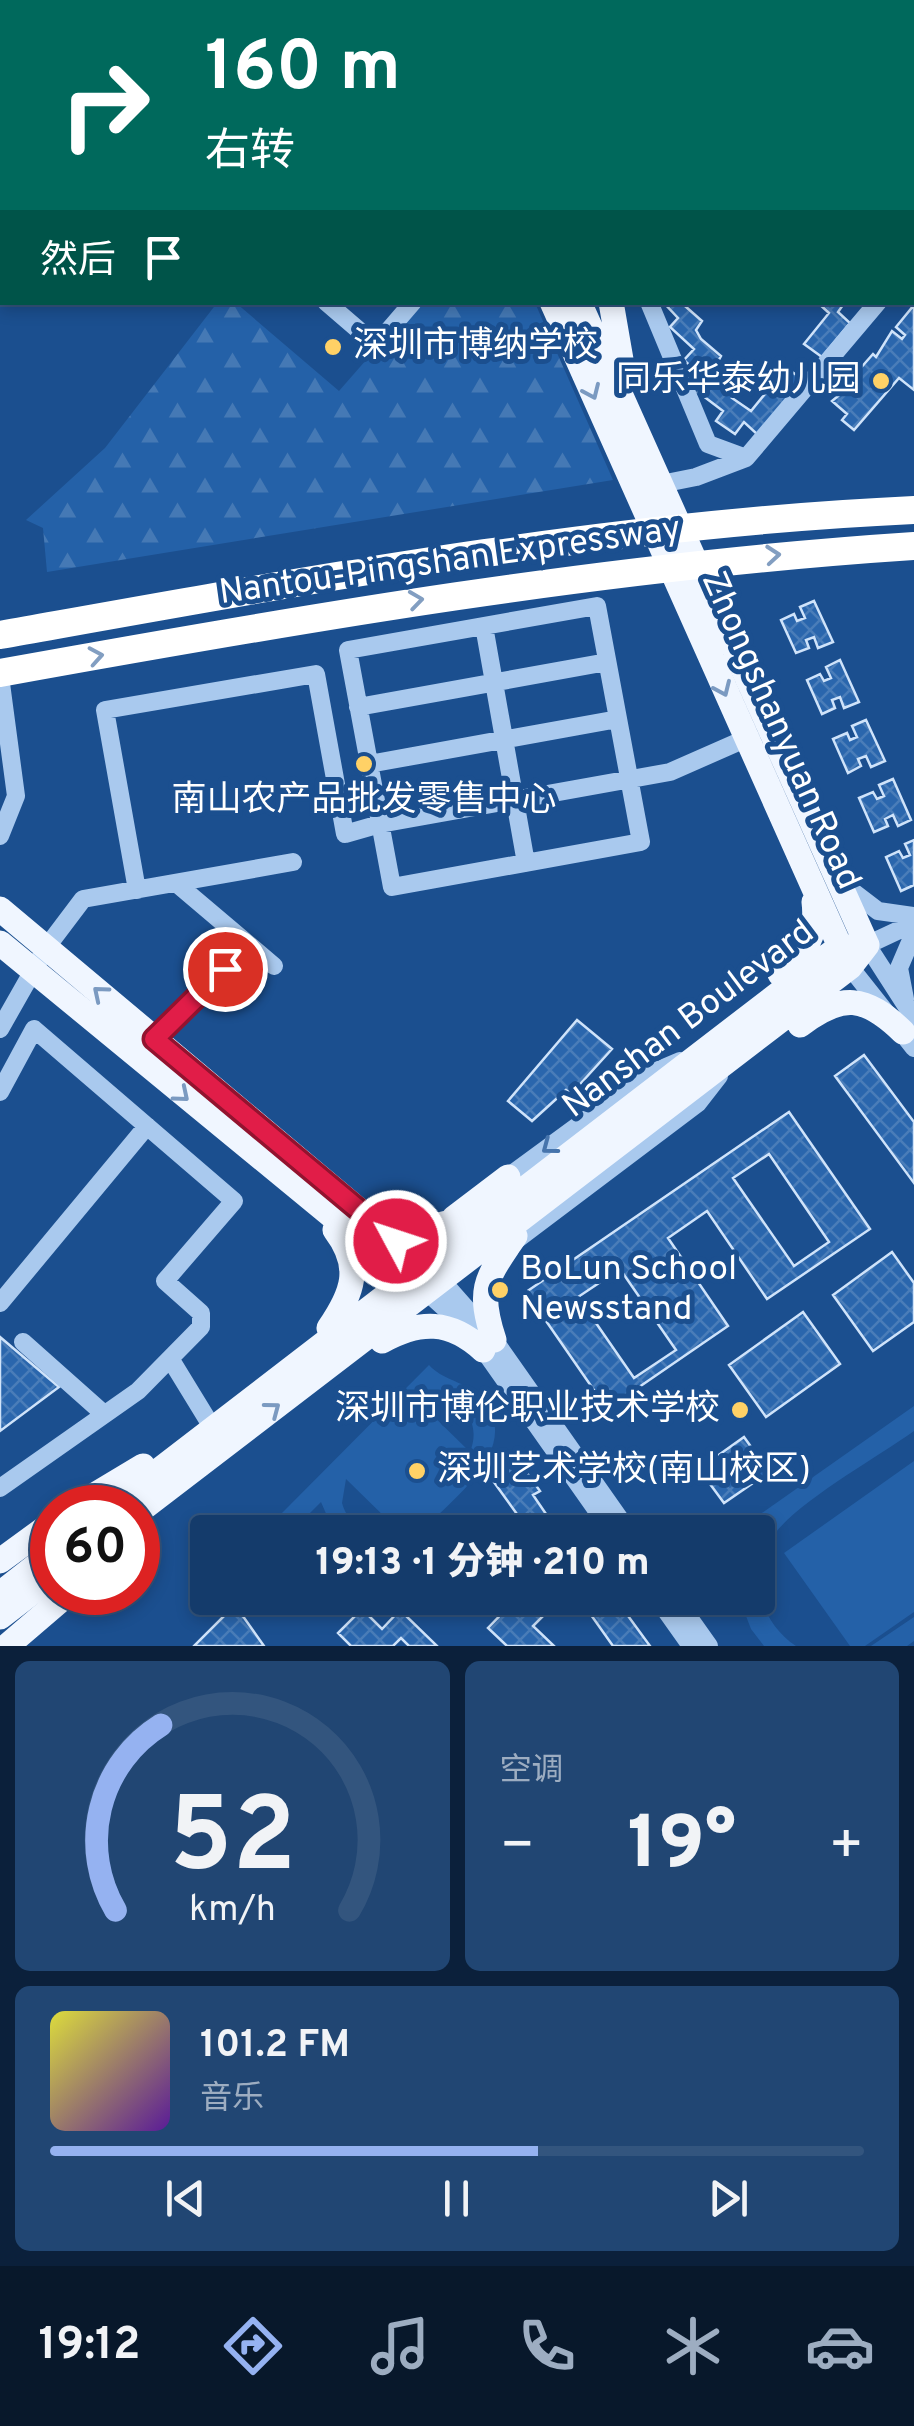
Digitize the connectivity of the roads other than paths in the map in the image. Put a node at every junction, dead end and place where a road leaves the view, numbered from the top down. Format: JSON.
{"nodes":[{"id":1,"x":329,"y":305,"type":"edge"},
{"id":2,"x":410,"y":305,"type":"edge"},
{"id":3,"x":553,"y":305,"type":"edge"},
{"id":4,"x":580,"y":305,"type":"edge"},
{"id":5,"x":612,"y":305,"type":"edge"},
{"id":6,"x":650,"y":305,"type":"edge"},
{"id":7,"x":875,"y":305,"type":"edge"},
{"id":8,"x":643,"y":444,"type":"junction"},
{"id":9,"x":746,"y":458,"type":"junction"},
{"id":10,"x":661,"y":484,"type":"junction"},
{"id":11,"x":914,"y":510,"type":"edge"},
{"id":12,"x":914,"y":546,"type":"edge"},
{"id":13,"x":484,"y":626,"type":"junction"},
{"id":14,"x":0,"y":635,"type":"edge"},
{"id":15,"x":607,"y":662,"type":"junction"},
{"id":16,"x":0,"y":675,"type":"edge"},
{"id":17,"x":494,"y":682,"type":"junction"},
{"id":18,"x":358,"y":706,"type":"junction"},
{"id":19,"x":618,"y":719,"type":"junction"},
{"id":20,"x":745,"y":739,"type":"junction"},
{"id":21,"x":504,"y":740,"type":"junction"},
{"id":22,"x":369,"y":764,"type":"junction"},
{"id":23,"x":629,"y":779,"type":"junction"},
{"id":24,"x":515,"y":800,"type":"junction"},
{"id":25,"x":380,"y":824,"type":"junction"},
{"id":26,"x":0,"y":836,"type":"edge"},
{"id":27,"x":293,"y":862,"type":"dead end"},
{"id":28,"x":526,"y":863,"type":"junction"},
{"id":29,"x":836,"y":876,"type":"junction"},
{"id":30,"x":176,"y":883,"type":"junction"},
{"id":31,"x":811,"y":887,"type":"junction"},
{"id":32,"x":137,"y":890,"type":"junction"},
{"id":33,"x":0,"y":909,"type":"edge"},
{"id":34,"x":914,"y":919,"type":"edge"},
{"id":35,"x":914,"y":933,"type":"edge"},
{"id":36,"x":0,"y":942,"type":"edge"},
{"id":37,"x":246,"y":943,"type":"junction"},
{"id":38,"x":866,"y":945,"type":"junction"},
{"id":39,"x":844,"y":957,"type":"junction"},
{"id":40,"x":39,"y":959,"type":"junction"},
{"id":41,"x":796,"y":962,"type":"junction"},
{"id":42,"x":274,"y":966,"type":"dead end"},
{"id":43,"x":730,"y":1012,"type":"junction"},
{"id":44,"x":797,"y":1027,"type":"junction"},
{"id":45,"x":0,"y":1029,"type":"edge"},
{"id":46,"x":911,"y":1029,"type":"edge"},
{"id":47,"x":154,"y":1039,"type":"junction"},
{"id":48,"x":740,"y":1050,"type":"junction"},
{"id":49,"x":702,"y":1052,"type":"junction"},
{"id":50,"x":647,"y":1075,"type":"junction"},
{"id":51,"x":0,"y":1092,"type":"edge"},
{"id":52,"x":698,"y":1103,"type":"junction"},
{"id":53,"x":147,"y":1126,"type":"junction"},
{"id":54,"x":508,"y":1178,"type":"junction"},
{"id":55,"x":305,"y":1196,"type":"junction"},
{"id":56,"x":530,"y":1212,"type":"junction"},
{"id":57,"x":489,"y":1214,"type":"junction"},
{"id":58,"x":369,"y":1218,"type":"junction"},
{"id":59,"x":441,"y":1225,"type":"junction"},
{"id":60,"x":506,"y":1248,"type":"junction"},
{"id":61,"x":473,"y":1257,"type":"junction"},
{"id":62,"x":424,"y":1279,"type":"junction"},
{"id":63,"x":0,"y":1302,"type":"edge"},
{"id":64,"x":23,"y":1342,"type":"dead end"},
{"id":65,"x":488,"y":1345,"type":"junction"},
{"id":66,"x":171,"y":1360,"type":"junction"},
{"id":67,"x":314,"y":1363,"type":"junction"},
{"id":68,"x":104,"y":1414,"type":"junction"},
{"id":69,"x":212,"y":1427,"type":"junction"},
{"id":70,"x":196,"y":1468,"type":"junction"},
{"id":71,"x":112,"y":1485,"type":"edge"},
{"id":72,"x":139,"y":1485,"type":"edge"},
{"id":73,"x":0,"y":1488,"type":"edge"},
{"id":74,"x":160,"y":1495,"type":"edge"},
{"id":75,"x":607,"y":1499,"type":"junction"},
{"id":76,"x":160,"y":1506,"type":"edge"},
{"id":77,"x":609,"y":1515,"type":"edge"},
{"id":78,"x":618,"y":1515,"type":"edge"},
{"id":79,"x":30,"y":1539,"type":"edge"},
{"id":80,"x":0,"y":1561,"type":"edge"},
{"id":81,"x":30,"y":1570,"type":"edge"},
{"id":82,"x":0,"y":1594,"type":"edge"},
{"id":83,"x":30,"y":1594,"type":"edge"},
{"id":84,"x":44,"y":1615,"type":"edge"},
{"id":85,"x":669,"y":1615,"type":"edge"},
{"id":86,"x":686,"y":1615,"type":"edge"},
{"id":87,"x":0,"y":1618,"type":"edge"},
{"id":88,"x":8,"y":1646,"type":"edge"},
{"id":89,"x":691,"y":1646,"type":"edge"},
{"id":90,"x":709,"y":1646,"type":"edge"}],
"edges":[{"from":1,"to":2,"type":"street"},
{"from":3,"to":20,"type":"main road","name":"Zhongshanyuan Road","one_way":true},
{"from":4,"to":8,"type":"main road","name":"Zhongshanyuan Road"},
{"from":5,"to":8,"type":"main road"},
{"from":6,"to":9,"type":"street"},
{"from":7,"to":9,"type":"street"},
{"from":8,"to":10,"type":"main road","name":"Zhongshanyuan Road"},
{"from":9,"to":10,"type":"street"},
{"from":10,"to":29,"type":"main road","name":"Zhongshanyuan Road"},
{"from":11,"to":14,"type":"highway","name":"Nantou-Pingshan Expressway","bridge":true},
{"from":16,"to":12,"type":"highway","name":"Nantou-Pingshan Expressway","one_way":true,"bridge":true},
{"from":13,"to":15,"type":"street"},
{"from":13,"to":17,"type":"street"},
{"from":13,"to":18,"type":"street"},
{"from":15,"to":17,"type":"street"},
{"from":15,"to":19,"type":"street"},
{"from":16,"to":26,"type":"street"},
{"from":17,"to":18,"type":"street"},
{"from":17,"to":21,"type":"street"},
{"from":18,"to":22,"type":"street"},
{"from":19,"to":21,"type":"street"},
{"from":19,"to":23,"type":"street"},
{"from":20,"to":23,"type":"street"},
{"from":20,"to":31,"type":"main road","name":"Zhongshanyuan Road"},
{"from":21,"to":22,"type":"street"},
{"from":21,"to":24,"type":"street"},
{"from":22,"to":25,"type":"street"},
{"from":23,"to":24,"type":"street"},
{"from":23,"to":28,"type":"street"},
{"from":24,"to":25,"type":"street"},
{"from":24,"to":28,"type":"street"},
{"from":25,"to":28,"type":"street"},
{"from":25,"to":32,"type":"street"},
{"from":27,"to":30,"type":"street"},
{"from":29,"to":34,"type":"street"},
{"from":29,"to":38,"type":"main road","name":"Zhongshanyuan Road"},
{"from":30,"to":32,"type":"street"},
{"from":30,"to":37,"type":"street"},
{"from":31,"to":39,"type":"main road","name":"Zhongshanyuan Road"},
{"from":31,"to":41,"type":"main road"},
{"from":32,"to":40,"type":"street"},
{"from":33,"to":40,"type":"main road"},
{"from":34,"to":38,"type":"street"},
{"from":35,"to":46,"type":"street"},
{"from":36,"to":40,"type":"main road"},
{"from":37,"to":42,"type":"street"},
{"from":37,"to":47,"type":"street"},
{"from":38,"to":39,"type":"main road","name":"Nanshan Boulevard"},
{"from":38,"to":46,"type":"street"},
{"from":39,"to":41,"type":"main road"},
{"from":39,"to":46,"type":"street"},
{"from":39,"to":48,"type":"main road","name":"Nanshan Boulevard"},
{"from":39,"to":49,"type":"main road","name":"Nanshan Boulevard"},
{"from":40,"to":45,"type":"street"},
{"from":47,"to":40,"type":"main road","one_way":true},
{"from":40,"to":55,"type":"main road","one_way":true},
{"from":41,"to":43,"type":"main road"},
{"from":43,"to":49,"type":"main road"},
{"from":43,"to":50,"type":"main road"},
{"from":44,"to":46,"type":"main road"},
{"from":44,"to":48,"type":"main road"},
{"from":44,"to":52,"type":"main road"},
{"from":47,"to":58,"type":"main road"},
{"from":48,"to":52,"type":"street"},
{"from":48,"to":56,"type":"main road","name":"Nanshan Boulevard"},
{"from":49,"to":50,"type":"street"},
{"from":49,"to":57,"type":"main road","name":"Nanshan Boulevard"},
{"from":50,"to":54,"type":"street","one_way":true},
{"from":51,"to":53,"type":"street"},
{"from":52,"to":60,"type":"street"},
{"from":53,"to":63,"type":"street"},
{"from":53,"to":66,"type":"street"},
{"from":54,"to":57,"type":"street"},
{"from":54,"to":59,"type":"main road"},
{"from":55,"to":62,"type":"main road"},
{"from":55,"to":67,"type":"main road"},
{"from":56,"to":60,"type":"main road"},
{"from":56,"to":61,"type":"main road","name":"Nanshan Boulevard"},
{"from":57,"to":59,"type":"main road"},
{"from":57,"to":62,"type":"main road","name":"Nanshan Boulevard"},
{"from":58,"to":59,"type":"main road"},
{"from":58,"to":62,"type":"main road"},
{"from":60,"to":61,"type":"street"},
{"from":60,"to":65,"type":"main road"},
{"from":61,"to":62,"type":"main road","name":"Nanshan Boulevard"},
{"from":62,"to":65,"type":"street"},
{"from":62,"to":67,"type":"main road","name":"Nanshan Boulevard"},
{"from":64,"to":68,"type":"street"},
{"from":65,"to":67,"type":"main road"},
{"from":65,"to":75,"type":"street"},
{"from":66,"to":68,"type":"street"},
{"from":66,"to":69,"type":"street"},
{"from":67,"to":69,"type":"main road","name":"Nanshan Boulevard"},
{"from":70,"to":67,"type":"main road","name":"Nanshan Boulevard","one_way":true},
{"from":68,"to":73,"type":"street"},
{"from":69,"to":71,"type":"main road"},
{"from":69,"to":72,"type":"main road","name":"Nanshan Boulevard"},
{"from":70,"to":74,"type":"main road","name":"Nanshan Boulevard"},
{"from":70,"to":76,"type":"main road"},
{"from":75,"to":77,"type":"street"},
{"from":75,"to":78,"type":"street"},
{"from":79,"to":80,"type":"main road"},
{"from":81,"to":82,"type":"main road","bridge":true},
{"from":83,"to":87,"type":"main road","bridge":true},
{"from":84,"to":88,"type":"main road"},
{"from":85,"to":89,"type":"street"},
{"from":86,"to":90,"type":"street"}]}
